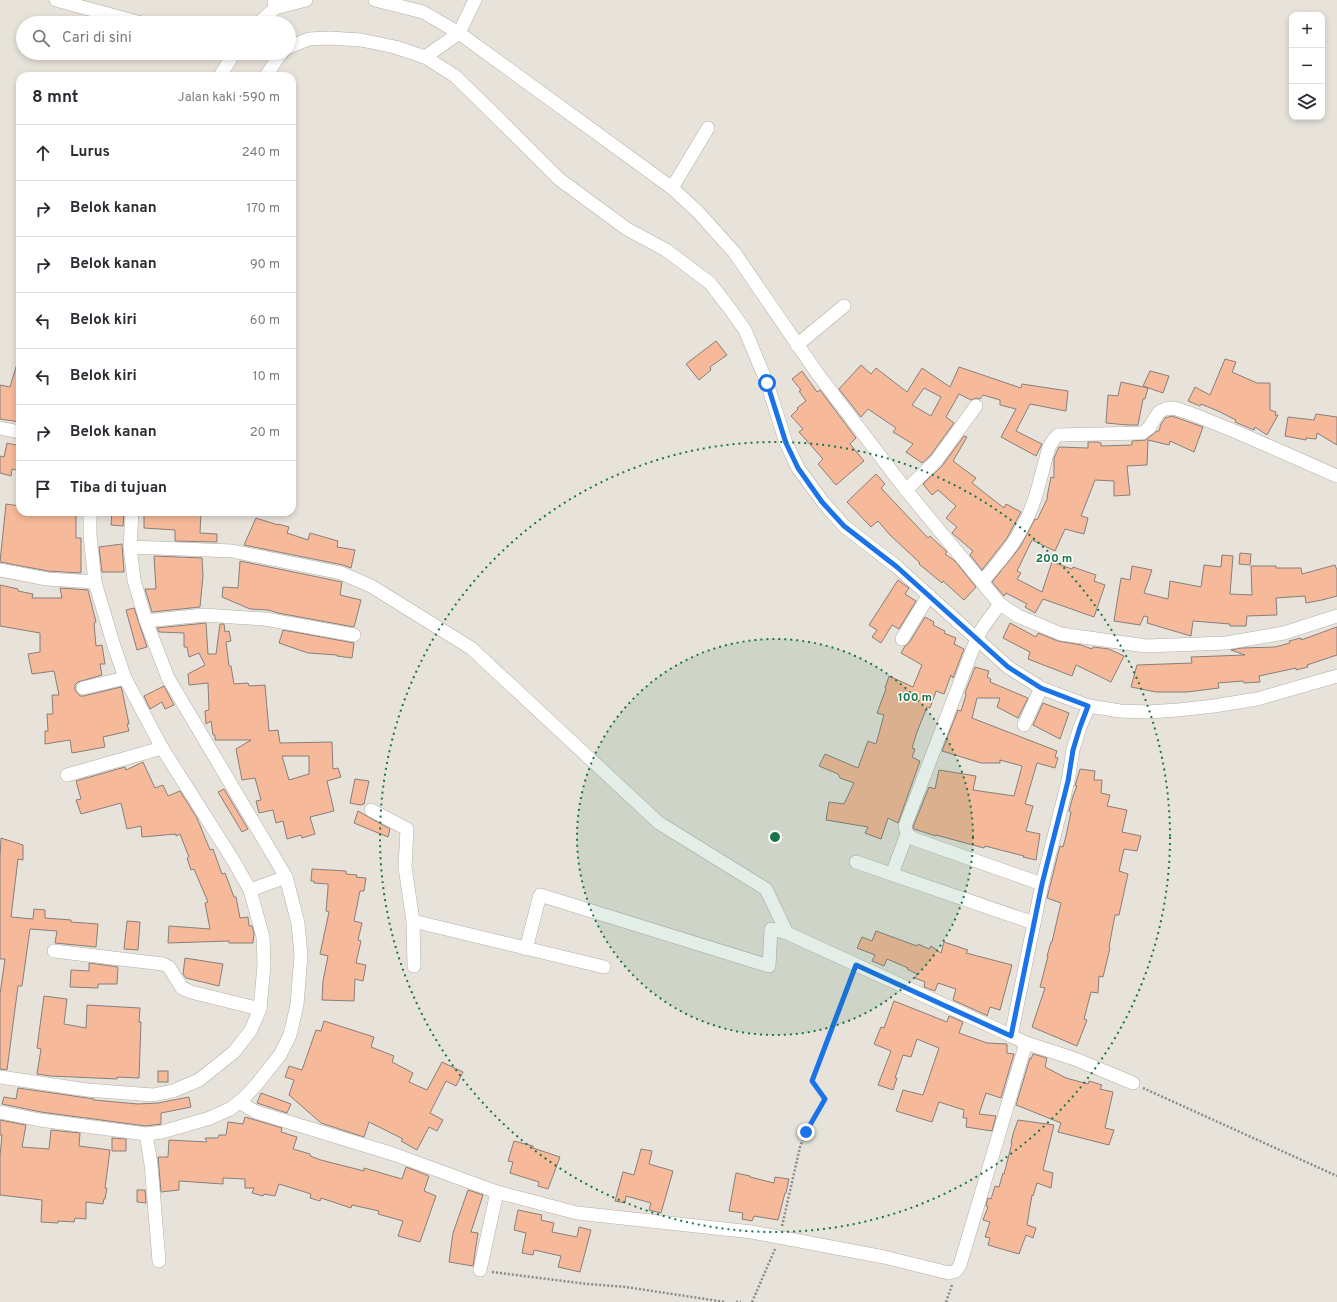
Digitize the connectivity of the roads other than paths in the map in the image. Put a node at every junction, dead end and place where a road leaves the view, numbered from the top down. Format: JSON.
{"nodes":[{"id":1,"x":306,"y":0,"type":"edge"},
{"id":2,"x":375,"y":0,"type":"edge"},
{"id":3,"x":475,"y":0,"type":"edge"},
{"id":4,"x":60,"y":1,"type":"edge"},
{"id":5,"x":274,"y":4,"type":"edge"},
{"id":6,"x":115,"y":16,"type":"edge"},
{"id":7,"x":265,"y":16,"type":"edge"},
{"id":8,"x":454,"y":36,"type":"junction"},
{"id":9,"x":296,"y":44,"type":"edge"},
{"id":10,"x":425,"y":57,"type":"junction"},
{"id":11,"x":230,"y":60,"type":"edge"},
{"id":12,"x":276,"y":60,"type":"edge"},
{"id":13,"x":224,"y":72,"type":"edge"},
{"id":14,"x":268,"y":72,"type":"edge"},
{"id":15,"x":708,"y":128,"type":"dead end"},
{"id":16,"x":672,"y":188,"type":"junction"},
{"id":17,"x":844,"y":306,"type":"dead end"},
{"id":18,"x":798,"y":345,"type":"junction"},
{"id":19,"x":976,"y":406,"type":"dead end"},
{"id":20,"x":0,"y":428,"type":"edge"},
{"id":21,"x":16,"y":431,"type":"edge"},
{"id":22,"x":1337,"y":476,"type":"edge"},
{"id":23,"x":906,"y":490,"type":"junction"},
{"id":24,"x":90,"y":516,"type":"edge"},
{"id":25,"x":132,"y":516,"type":"edge"},
{"id":26,"x":130,"y":547,"type":"junction"},
{"id":27,"x":0,"y":570,"type":"edge"},
{"id":28,"x":94,"y":582,"type":"junction"},
{"id":29,"x":982,"y":582,"type":"junction"},
{"id":30,"x":928,"y":595,"type":"junction"},
{"id":31,"x":1000,"y":604,"type":"junction"},
{"id":32,"x":1337,"y":616,"type":"edge"},
{"id":33,"x":146,"y":620,"type":"junction"},
{"id":34,"x":980,"y":633,"type":"junction"},
{"id":35,"x":354,"y":635,"type":"dead end"},
{"id":36,"x":902,"y":639,"type":"dead end"},
{"id":37,"x":1337,"y":676,"type":"edge"},
{"id":38,"x":125,"y":678,"type":"junction"},
{"id":39,"x":83,"y":688,"type":"dead end"},
{"id":40,"x":1041,"y":688,"type":"junction"},
{"id":41,"x":1088,"y":706,"type":"junction"},
{"id":42,"x":1024,"y":725,"type":"dead end"},
{"id":43,"x":162,"y":748,"type":"junction"},
{"id":44,"x":67,"y":775,"type":"dead end"},
{"id":45,"x":371,"y":810,"type":"dead end"},
{"id":46,"x":907,"y":834,"type":"junction"},
{"id":47,"x":856,"y":862,"type":"dead end"},
{"id":48,"x":892,"y":874,"type":"junction"},
{"id":49,"x":283,"y":878,"type":"junction"},
{"id":50,"x":1042,"y":884,"type":"junction"},
{"id":51,"x":256,"y":888,"type":"junction"},
{"id":52,"x":413,"y":921,"type":"junction"},
{"id":53,"x":1034,"y":923,"type":"junction"},
{"id":54,"x":787,"y":933,"type":"junction"},
{"id":55,"x":526,"y":949,"type":"junction"},
{"id":56,"x":54,"y":951,"type":"dead end"},
{"id":57,"x":414,"y":966,"type":"dead end"},
{"id":58,"x":604,"y":967,"type":"dead end"},
{"id":59,"x":260,"y":1008,"type":"junction"},
{"id":60,"x":1011,"y":1036,"type":"junction"},
{"id":61,"x":1026,"y":1043,"type":"junction"},
{"id":62,"x":0,"y":1077,"type":"edge"},
{"id":63,"x":1133,"y":1083,"type":"road end"},
{"id":64,"x":246,"y":1107,"type":"junction"},
{"id":65,"x":0,"y":1112,"type":"edge"},
{"id":66,"x":146,"y":1138,"type":"junction"},
{"id":67,"x":497,"y":1192,"type":"junction"},
{"id":68,"x":159,"y":1261,"type":"dead end"},
{"id":69,"x":480,"y":1270,"type":"road end"}],
"edges":[{"from":1,"to":5,"type":"street"},
{"from":2,"to":8,"type":"street"},
{"from":3,"to":8,"type":"street"},
{"from":4,"to":6,"type":"street"},
{"from":5,"to":7,"type":"street"},
{"from":8,"to":10,"type":"street"},
{"from":8,"to":16,"type":"street"},
{"from":9,"to":10,"type":"street"},
{"from":10,"to":30,"type":"street"},
{"from":11,"to":13,"type":"street"},
{"from":12,"to":14,"type":"street"},
{"from":15,"to":16,"type":"street"},
{"from":16,"to":18,"type":"street"},
{"from":17,"to":18,"type":"street"},
{"from":18,"to":23,"type":"street"},
{"from":19,"to":23,"type":"street"},
{"from":20,"to":21,"type":"street"},
{"from":22,"to":29,"type":"street"},
{"from":23,"to":29,"type":"street"},
{"from":24,"to":28,"type":"street"},
{"from":25,"to":26,"type":"street"},
{"from":26,"to":33,"type":"street"},
{"from":26,"to":54,"type":"street"},
{"from":27,"to":28,"type":"street"},
{"from":28,"to":38,"type":"street"},
{"from":29,"to":31,"type":"street"},
{"from":30,"to":34,"type":"street"},
{"from":30,"to":36,"type":"street"},
{"from":31,"to":32,"type":"street"},
{"from":31,"to":34,"type":"street"},
{"from":33,"to":35,"type":"street"},
{"from":33,"to":49,"type":"street"},
{"from":34,"to":40,"type":"street"},
{"from":34,"to":46,"type":"street"},
{"from":37,"to":41,"type":"street"},
{"from":38,"to":39,"type":"street"},
{"from":38,"to":43,"type":"street"},
{"from":40,"to":41,"type":"street"},
{"from":40,"to":42,"type":"street"},
{"from":41,"to":50,"type":"street"},
{"from":43,"to":44,"type":"street"},
{"from":43,"to":51,"type":"street"},
{"from":45,"to":52,"type":"street"},
{"from":46,"to":48,"type":"street"},
{"from":46,"to":50,"type":"street"},
{"from":47,"to":48,"type":"street"},
{"from":48,"to":53,"type":"street"},
{"from":49,"to":51,"type":"street"},
{"from":49,"to":64,"type":"street"},
{"from":50,"to":53,"type":"street"},
{"from":51,"to":59,"type":"street"},
{"from":52,"to":55,"type":"street"},
{"from":52,"to":57,"type":"street"},
{"from":53,"to":60,"type":"street"},
{"from":54,"to":55,"type":"street"},
{"from":54,"to":60,"type":"street"},
{"from":55,"to":58,"type":"street"},
{"from":56,"to":59,"type":"street"},
{"from":59,"to":62,"type":"street"},
{"from":60,"to":61,"type":"street"},
{"from":61,"to":63,"type":"street"},
{"from":61,"to":67,"type":"street"},
{"from":64,"to":66,"type":"street"},
{"from":64,"to":67,"type":"street"},
{"from":65,"to":66,"type":"street"},
{"from":66,"to":68,"type":"street"},
{"from":67,"to":69,"type":"street"}]}
